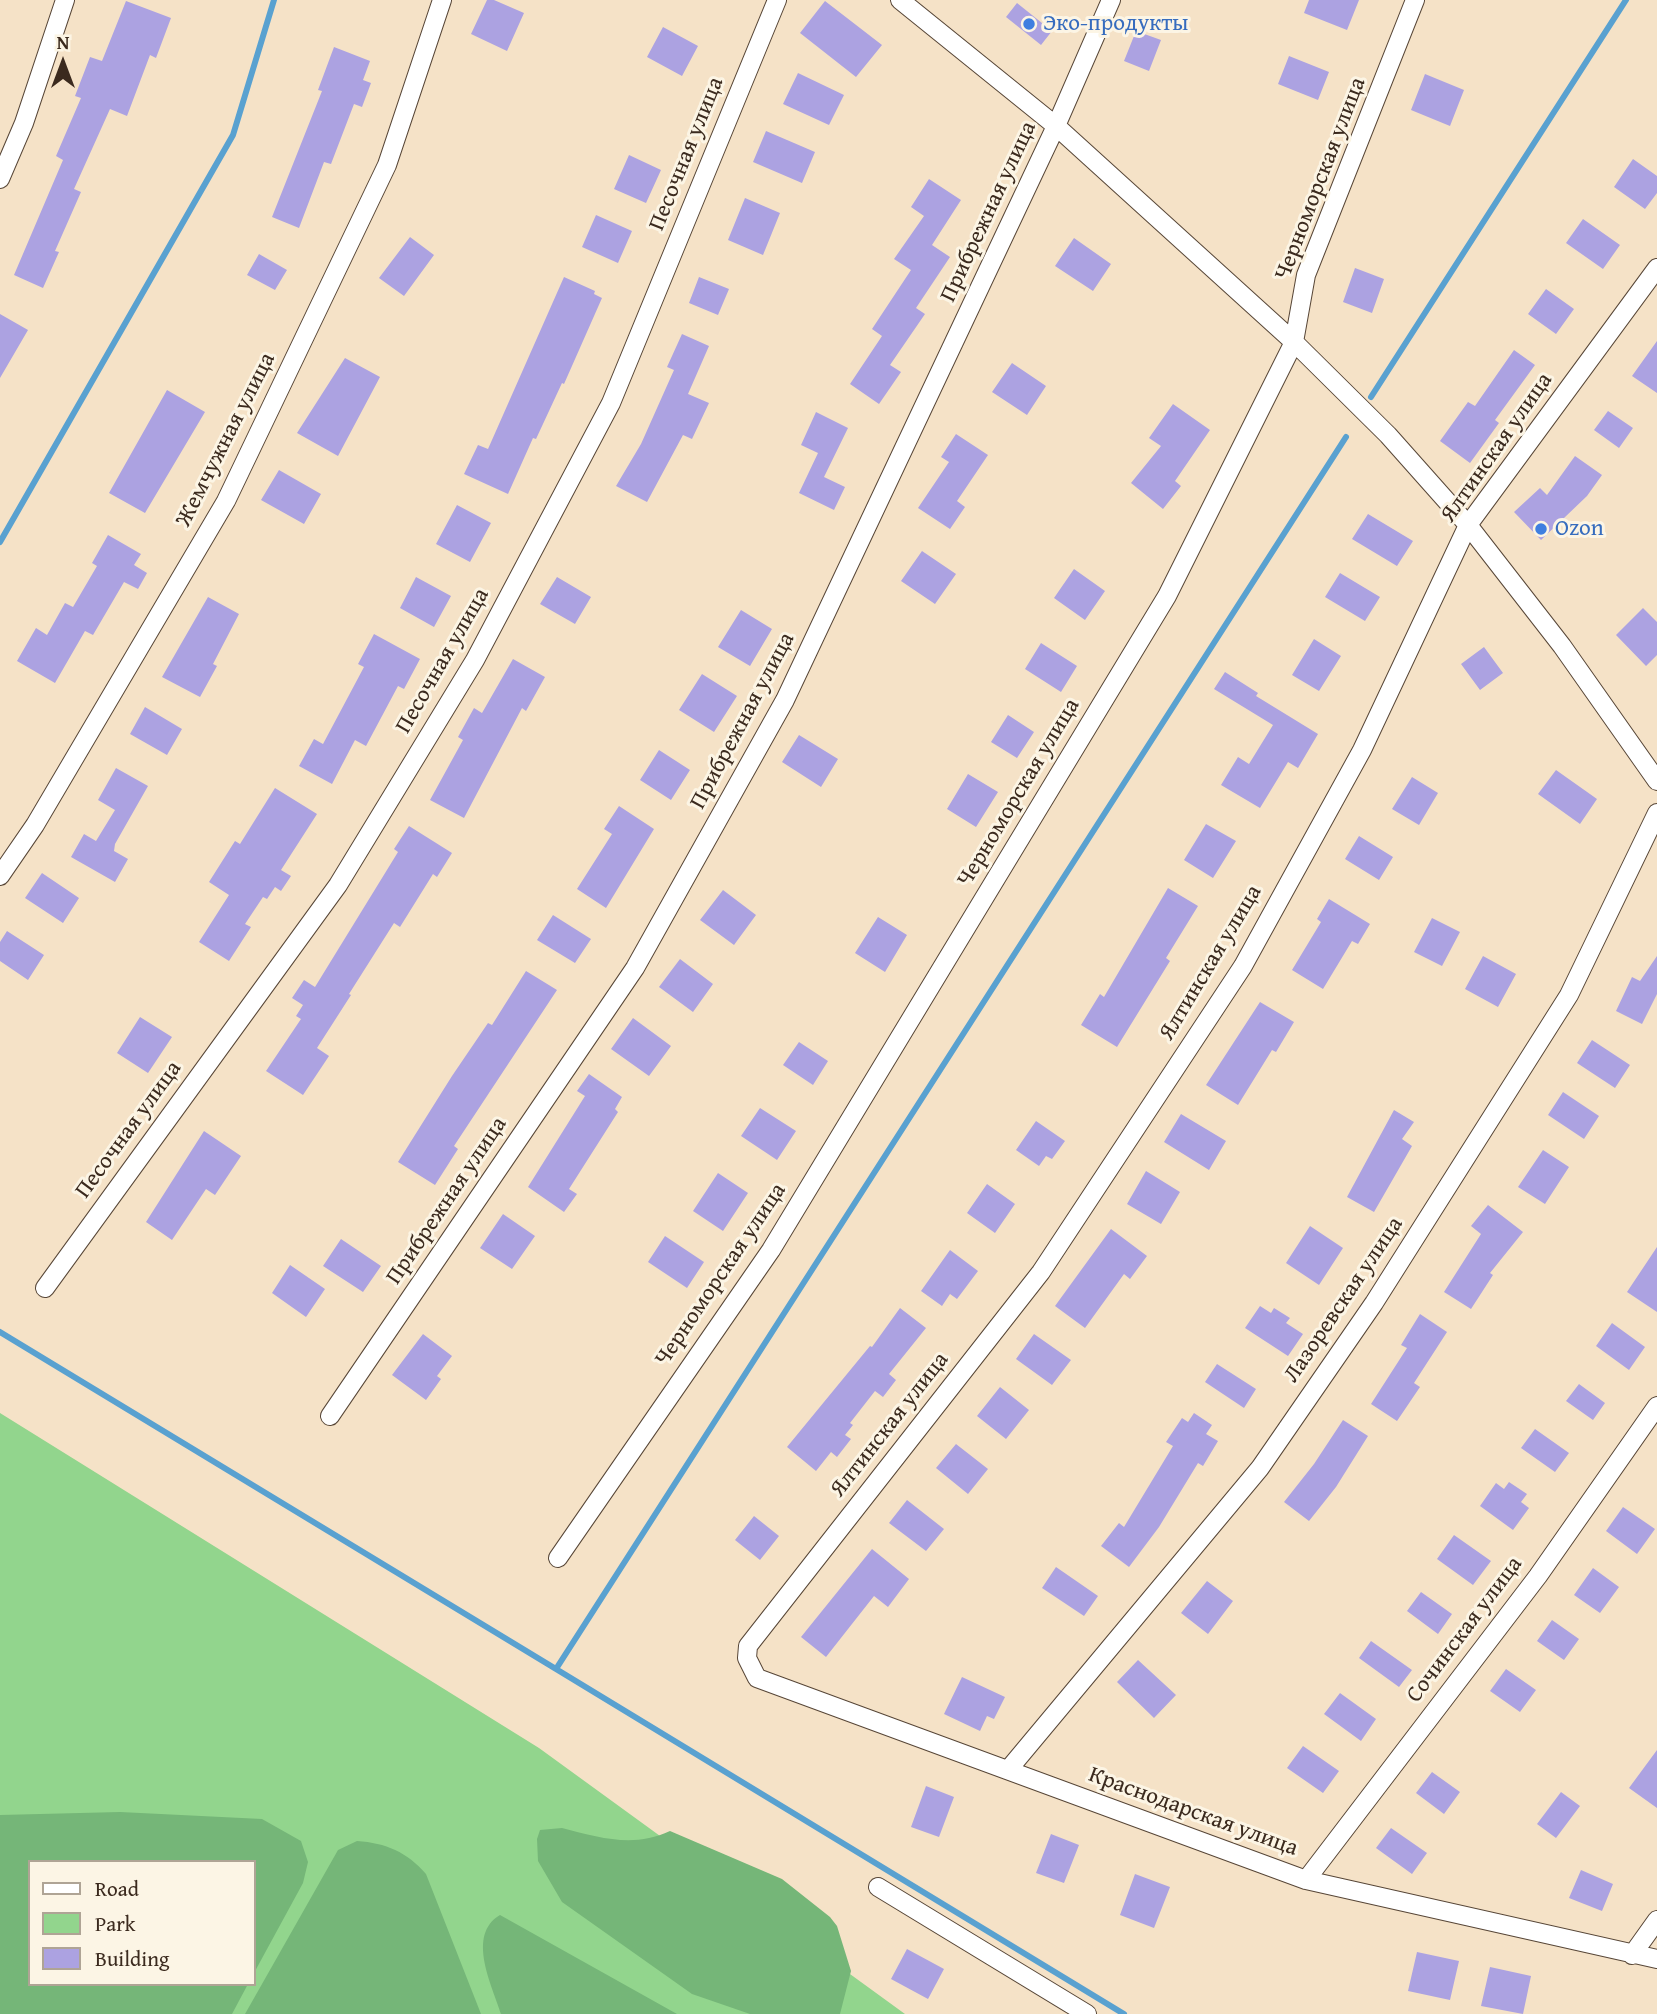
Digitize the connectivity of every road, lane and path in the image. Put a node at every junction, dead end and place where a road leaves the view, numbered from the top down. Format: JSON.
{"nodes":[{"id":1,"x":65,"y":0,"type":"edge"},
{"id":2,"x":442,"y":0,"type":"edge"},
{"id":3,"x":777,"y":0,"type":"edge"},
{"id":4,"x":900,"y":0,"type":"edge"},
{"id":5,"x":1111,"y":0,"type":"edge"},
{"id":6,"x":1415,"y":0,"type":"edge"},
{"id":7,"x":1056,"y":126,"type":"junction"},
{"id":8,"x":0,"y":179,"type":"edge"},
{"id":9,"x":1657,"y":268,"type":"edge"},
{"id":10,"x":1294,"y":342,"type":"junction"},
{"id":11,"x":1468,"y":525,"type":"junction"},
{"id":12,"x":1657,"y":781,"type":"edge"},
{"id":13,"x":1657,"y":813,"type":"edge"},
{"id":14,"x":0,"y":876,"type":"edge"},
{"id":15,"x":45,"y":1287,"type":"dead end"},
{"id":16,"x":1657,"y":1406,"type":"edge"},
{"id":17,"x":330,"y":1416,"type":"dead end"},
{"id":18,"x":558,"y":1558,"type":"dead end"},
{"id":19,"x":748,"y":1646,"type":"joint"},
{"id":20,"x":1008,"y":1770,"type":"junction"},
{"id":21,"x":1306,"y":1880,"type":"junction"},
{"id":22,"x":878,"y":1887,"type":"dead end"},
{"id":23,"x":1657,"y":1920,"type":"edge"},
{"id":24,"x":1632,"y":1955,"type":"junction"},
{"id":25,"x":1657,"y":1959,"type":"edge"},
{"id":26,"x":1087,"y":2014,"type":"edge"}],
"edges":[{"from":1,"to":8,"type":"street"},
{"from":2,"to":14,"type":"street","name":"Жемчужная улица"},
{"from":3,"to":15,"type":"street","name":"Песочная улица"},
{"from":4,"to":7,"type":"street"},
{"from":5,"to":7,"type":"street","name":"Прибрежная улица"},
{"from":6,"to":10,"type":"street","name":"Черноморская улица"},
{"from":7,"to":10,"type":"street"},
{"from":7,"to":17,"type":"street","name":"Прибрежная улица"},
{"from":9,"to":11,"type":"street","name":"Ялтинская улица"},
{"from":10,"to":11,"type":"street"},
{"from":10,"to":18,"type":"street","name":"Черноморская улица"},
{"from":11,"to":12,"type":"street"},
{"from":11,"to":19,"type":"street","name":"Ялтинская улица"},
{"from":13,"to":20,"type":"street","name":"Лазоревская улица"},
{"from":16,"to":21,"type":"street","name":"Сочинская улица"},
{"from":19,"to":20,"type":"street","name":"Краснодарская улица"},
{"from":20,"to":21,"type":"street","name":"Краснодарская улица"},
{"from":21,"to":24,"type":"street","name":"Краснодарская улица"},
{"from":22,"to":26,"type":"street"},
{"from":23,"to":24,"type":"street"},
{"from":24,"to":25,"type":"street","name":"Краснодарская улица"}]}
